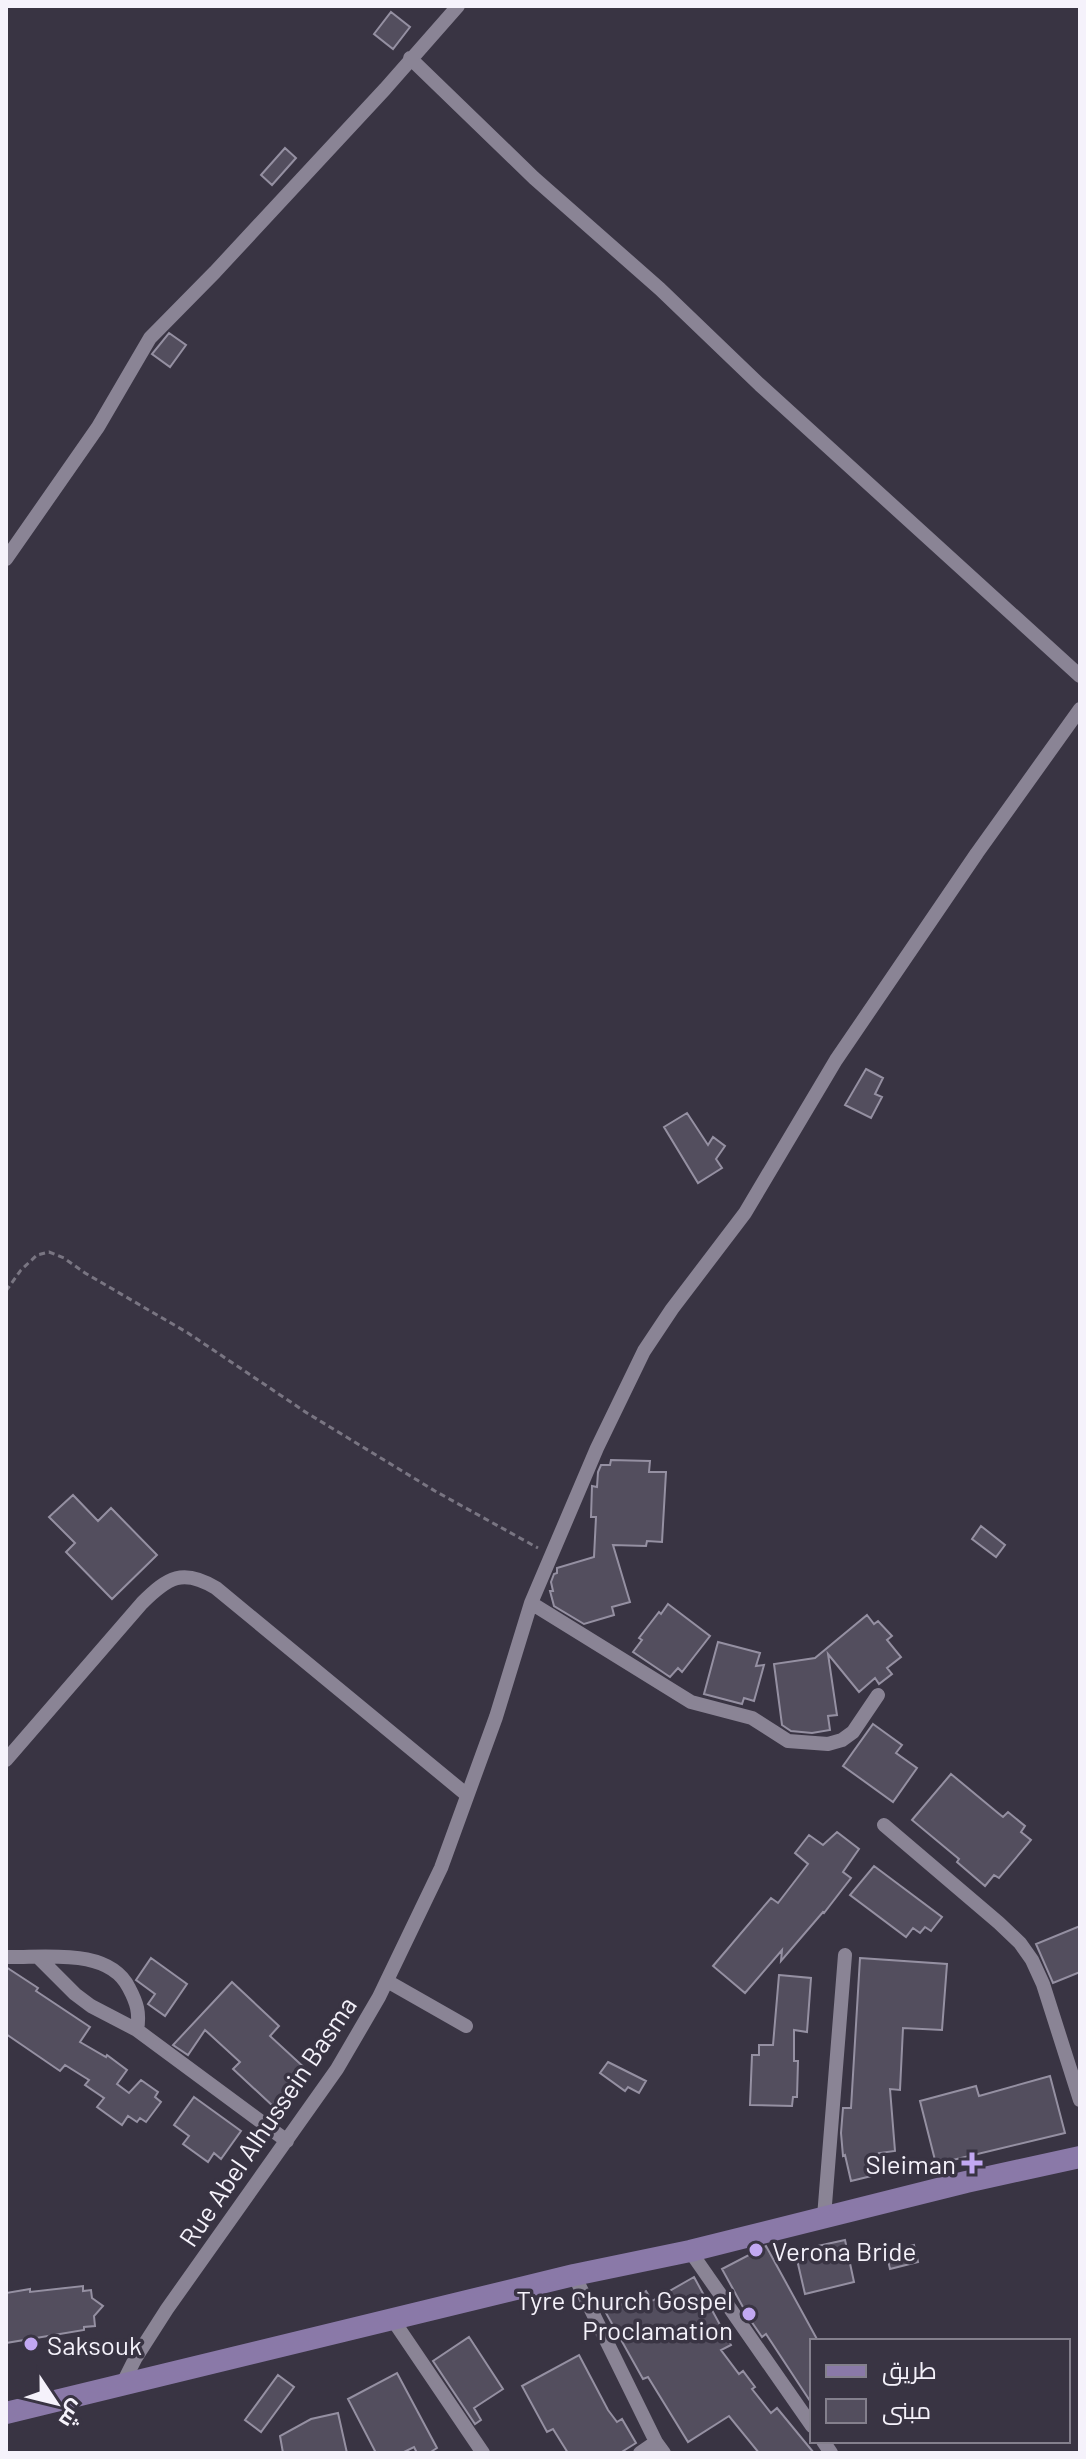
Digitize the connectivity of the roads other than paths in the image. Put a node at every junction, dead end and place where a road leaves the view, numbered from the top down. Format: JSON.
{"nodes":[{"id":1,"x":458,"y":6,"type":"edge"},
{"id":2,"x":410,"y":58,"type":"junction"},
{"id":3,"x":6,"y":559,"type":"edge"},
{"id":4,"x":1080,"y":676,"type":"edge"},
{"id":5,"x":1080,"y":709,"type":"edge"},
{"id":6,"x":531,"y":1603,"type":"junction"},
{"id":7,"x":878,"y":1695,"type":"dead end"},
{"id":8,"x":6,"y":1760,"type":"edge"},
{"id":9,"x":467,"y":1795,"type":"junction"},
{"id":10,"x":884,"y":1825,"type":"dead end"},
{"id":11,"x":845,"y":1955,"type":"dead end"},
{"id":12,"x":6,"y":1957,"type":"edge"},
{"id":13,"x":39,"y":1958,"type":"junction"},
{"id":14,"x":387,"y":1981,"type":"junction"},
{"id":15,"x":466,"y":2026,"type":"dead end"},
{"id":16,"x":137,"y":2030,"type":"junction"},
{"id":17,"x":1080,"y":2100,"type":"edge"},
{"id":18,"x":287,"y":2141,"type":"junction"},
{"id":19,"x":1080,"y":2157,"type":"edge"},
{"id":20,"x":824,"y":2217,"type":"junction"},
{"id":21,"x":690,"y":2251,"type":"junction"},
{"id":22,"x":574,"y":2275,"type":"junction"},
{"id":23,"x":393,"y":2320,"type":"junction"},
{"id":24,"x":122,"y":2385,"type":"junction"},
{"id":25,"x":6,"y":2413,"type":"edge"},
{"id":26,"x":810,"y":2423,"type":"edge"},
{"id":27,"x":660,"y":2447,"type":"edge"},
{"id":28,"x":483,"y":2453,"type":"edge"},
{"id":29,"x":640,"y":2453,"type":"edge"}],
"edges":[{"from":1,"to":2,"type":"street"},
{"from":2,"to":3,"type":"street"},
{"from":2,"to":4,"type":"street"},
{"from":5,"to":6,"type":"street","name":"Rue Abel Alhussein Basma"},
{"from":6,"to":7,"type":"street"},
{"from":6,"to":9,"type":"street","name":"Rue Abel Alhussein Basma"},
{"from":8,"to":9,"type":"street"},
{"from":9,"to":14,"type":"street","name":"Rue Abel Alhussein Basma"},
{"from":10,"to":17,"type":"street"},
{"from":11,"to":20,"type":"street"},
{"from":12,"to":13,"type":"street"},
{"from":13,"to":16,"type":"street"},
{"from":13,"to":16,"type":"street"},
{"from":14,"to":15,"type":"street"},
{"from":14,"to":18,"type":"street","name":"Rue Abel Alhussein Basma"},
{"from":16,"to":18,"type":"street"},
{"from":18,"to":24,"type":"street","name":"Rue Abel Alhussein Basma"},
{"from":19,"to":20,"type":"main road"},
{"from":20,"to":21,"type":"main road"},
{"from":21,"to":22,"type":"main road"},
{"from":21,"to":26,"type":"street"},
{"from":22,"to":23,"type":"main road"},
{"from":22,"to":27,"type":"street"},
{"from":23,"to":24,"type":"main road"},
{"from":23,"to":28,"type":"street"},
{"from":24,"to":25,"type":"main road"},
{"from":27,"to":29,"type":"street"}]}
